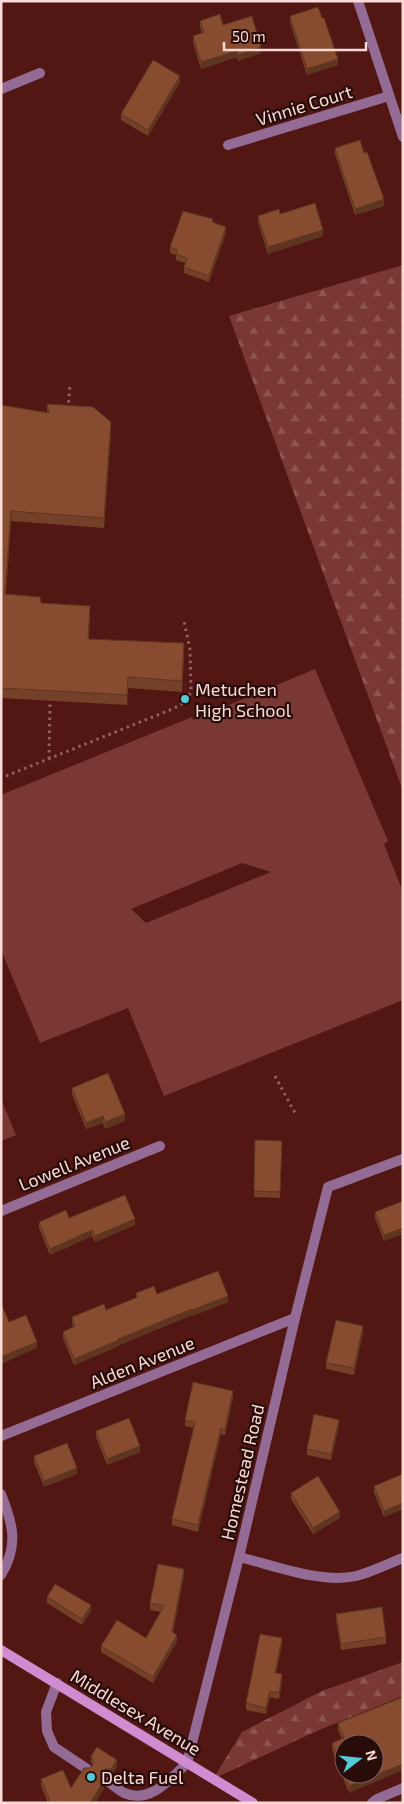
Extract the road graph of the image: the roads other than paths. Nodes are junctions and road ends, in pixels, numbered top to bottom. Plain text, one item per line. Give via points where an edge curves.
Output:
1 (358, 1) edge
2 (40, 73) dead end
3 (1, 89) edge
4 (389, 96) junction
5 (403, 136) edge
6 (228, 145) dead end
7 (160, 1146) dead end
8 (403, 1159) edge
9 (1, 1211) edge
10 (295, 1318) junction
11 (1, 1436) edge
12 (1, 1494) edge
13 (239, 1557) junction
14 (403, 1558) edge
15 (1, 1575) edge
16 (1, 1650) edge
17 (56, 1684) junction
18 (187, 1763) junction
19 (87, 1769) edge
20 (108, 1782) dead end
21 (403, 1788) edge
22 (253, 1803) edge
23 (372, 1803) edge

1 - 4 street
2 - 3 street
4 - 5 street
4 - 6 street, Vinnie Court
7 - 9 street, Lowell Avenue
8 - 10 street, Homestead Road via 328,1188
10 - 11 street, Alden Avenue
10 - 13 street, Homestead Road
12 - 15 street via 13,1534 12,1550
13 - 14 street via 336,1578 354,1576
13 - 18 street, Homestead Road
16 - 17 main road, Middlesex Avenue
17 - 18 main road, Middlesex Avenue
17 - 19 street via 46,1712 47,1731 54,1747
18 - 20 street via 152,1794 137,1796 125,1793
18 - 22 main road, Middlesex Avenue
21 - 23 street

